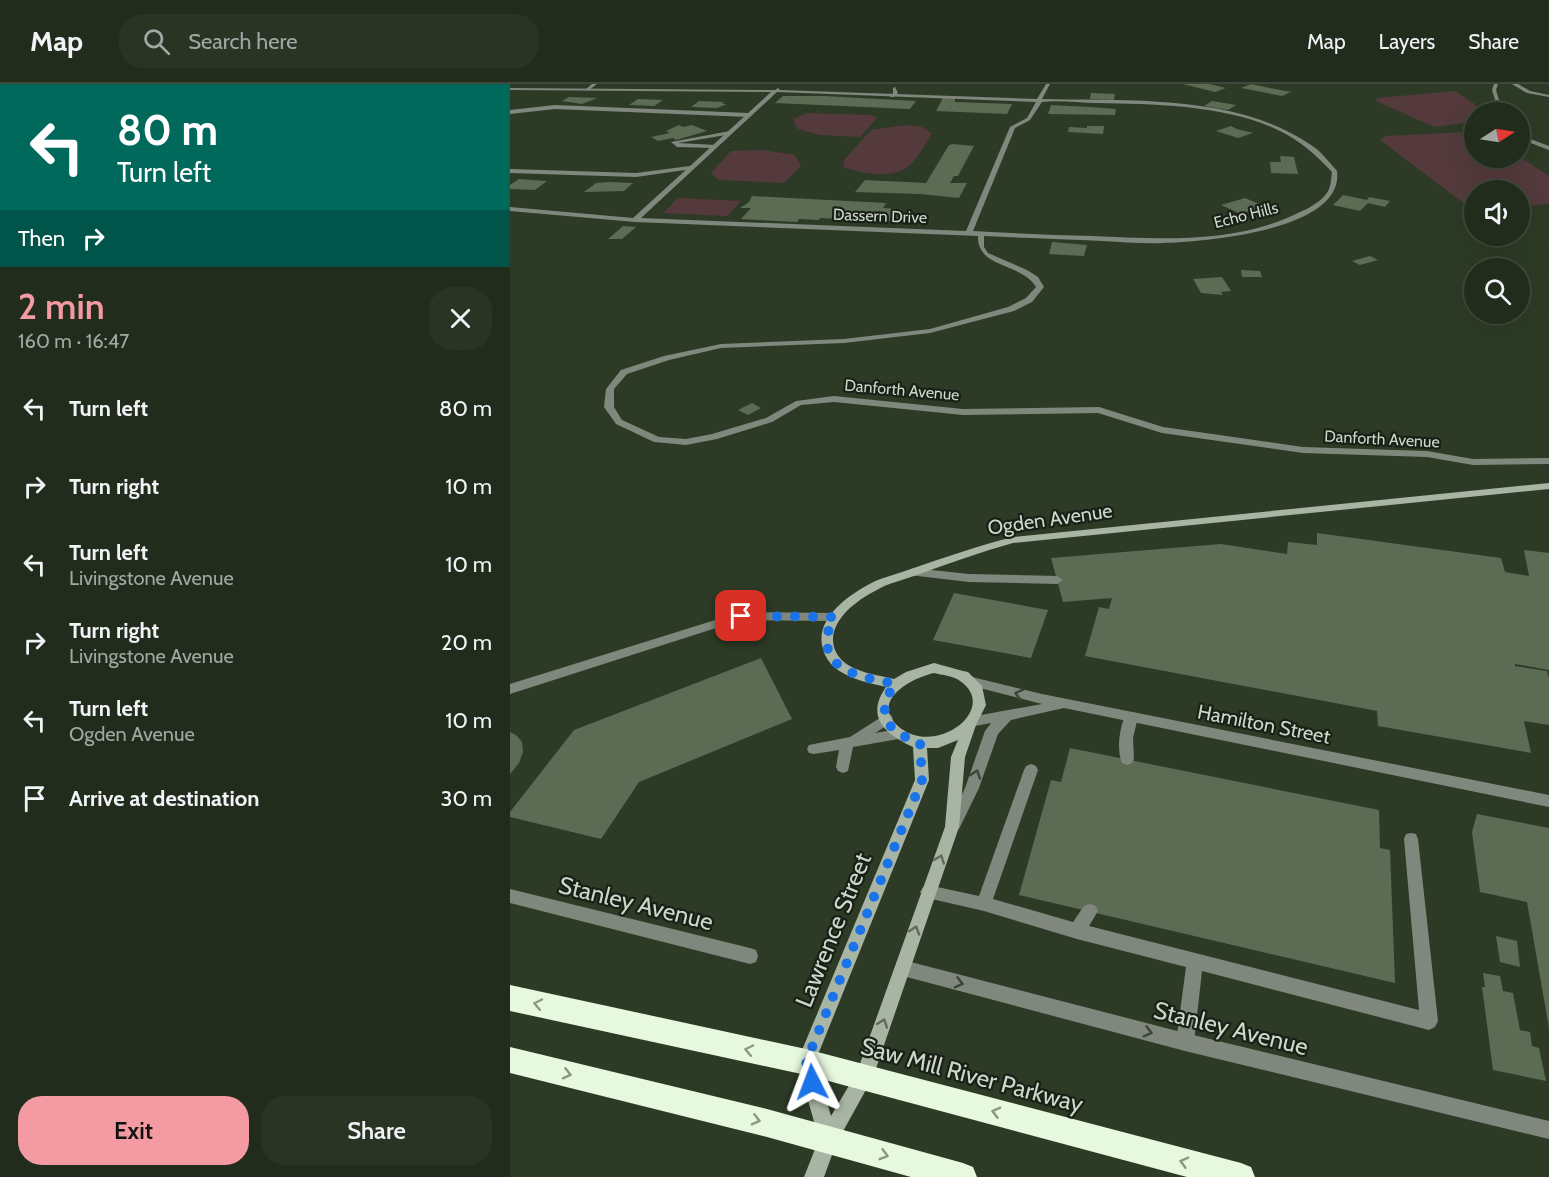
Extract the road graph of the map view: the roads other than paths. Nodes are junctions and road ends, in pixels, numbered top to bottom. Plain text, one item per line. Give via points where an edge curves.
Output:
1 (595, 84) edge
2 (784, 84) edge
3 (1048, 84) edge
4 (1271, 84) edge
5 (1496, 84) edge
6 (1514, 84) edge
7 (1281, 86) dead end
8 (895, 88) dead end
9 (510, 89) edge
10 (587, 89) junction
11 (776, 91) junction
12 (892, 96) junction
13 (1549, 96) edge
14 (1040, 101) junction
15 (1498, 102) edge
16 (510, 112) edge
17 (749, 115) junction
18 (730, 133) junction
19 (1530, 141) edge
20 (714, 146) junction
21 (1549, 148) edge
22 (690, 168) junction
23 (510, 171) edge
24 (510, 209) edge
25 (635, 220) junction
26 (969, 233) junction
27 (981, 233) junction
28 (1549, 461) edge
29 (1549, 486) edge
30 (913, 572) junction
31 (1057, 580) dead end
32 (834, 617) junction
33 (972, 682) junction
34 (895, 684) junction
35 (510, 689) edge
36 (1066, 704) junction
37 (1006, 717) junction
38 (1131, 717) junction
39 (886, 719) junction
40 (973, 723) junction
41 (899, 734) junction
42 (850, 741) junction
43 (920, 742) junction
44 (814, 748) dead end
45 (1127, 759) dead end
46 (843, 766) dead end
47 (1031, 770) dead end
48 (1549, 801) edge
49 (952, 827) junction
50 (1411, 839) dead end
51 (928, 892) junction
52 (510, 896) edge
53 (984, 904) junction
54 (1090, 911) dead end
55 (1077, 931) junction
56 (750, 956) dead end
57 (1195, 961) junction
58 (903, 968) junction
59 (510, 999) edge
60 (1185, 1041) junction
61 (510, 1060) edge
62 (806, 1062) junction
63 (864, 1077) junction
64 (1549, 1130) edge
65 (828, 1139) junction
66 (814, 1177) edge
67 (963, 1177) edge
68 (1241, 1177) edge

1 - 10 street
2 - 11 street
3 - 14 street
4 - 7 street
5 - 15 street
6 - 13 street
8 - 12 street
9 - 10 street
10 - 11 street
11 - 12 street
11 - 17 street
12 - 14 street
14 - 26 street via 1027,123 1013,127
14 - 27 street, Echo Hills via 1184,107 1254,119 1298,138 1324,156 1335,172 1334,188 1307,211 1273,225 1209,238 1111,241
16 - 17 street via 555,107
17 - 18 street
18 - 20 street
18 - 20 street via 674,142
19 - 21 street
20 - 22 street
22 - 23 street via 636,176
22 - 25 street
24 - 25 street, Dassern Drive
25 - 26 street, Dassern Drive
26 - 27 street, Echo Hills
27 - 28 street, Danforth Avenue via 981,247 986,254 1035,279 1040,287 1029,300 985,317 930,331 844,341 721,346 667,358 624,372 610,389 609,407 619,422 657,440 714,437 769,420 800,404 834,399 963,412 1099,410 1162,430 1303,450 1427,454 1473,462
29 - 30 street, Ogden Avenue via 1012,540
30 - 31 street
30 - 32 street, Ogden Avenue via 872,587
32 - 34 street via 826,639 829,655 839,667
32 - 35 street via 741,616
33 - 34 street via 962,674 934,668 913,673
36 -> 33 street, Hamilton Street
33 - 40 street via 980,700 980,711
34 - 39 street via 887,694
36 - 37 street
36 - 38 street, Hamilton Street
37 - 40 street
49 -> 37 street via 972,788 992,731
38 - 45 street
38 - 48 street, Hamilton Street
39 - 41 street
39 - 42 street
40 - 43 street via 943,741
40 - 49 street via 958,757
41 - 42 street
41 - 43 street
42 - 44 street
42 - 46 street
43 - 62 street, Lawrence Street via 922,780
47 - 53 street
51 -> 49 street
50 - 57 street via 1429,1021
51 - 53 street
58 -> 51 street
52 - 56 street, Stanley Avenue
53 - 55 street
54 - 55 street
55 - 57 street
57 - 60 street
58 -> 60 street, Stanley Avenue
63 -> 58 street
62 -> 59 highway, Saw Mill River Parkway
60 - 64 street, Stanley Avenue
61 -> 65 highway
62 - 63 highway, Saw Mill River Parkway
62 - 65 street
63 - 65 street
68 -> 63 highway, Saw Mill River Parkway
65 - 66 street
65 -> 67 highway

